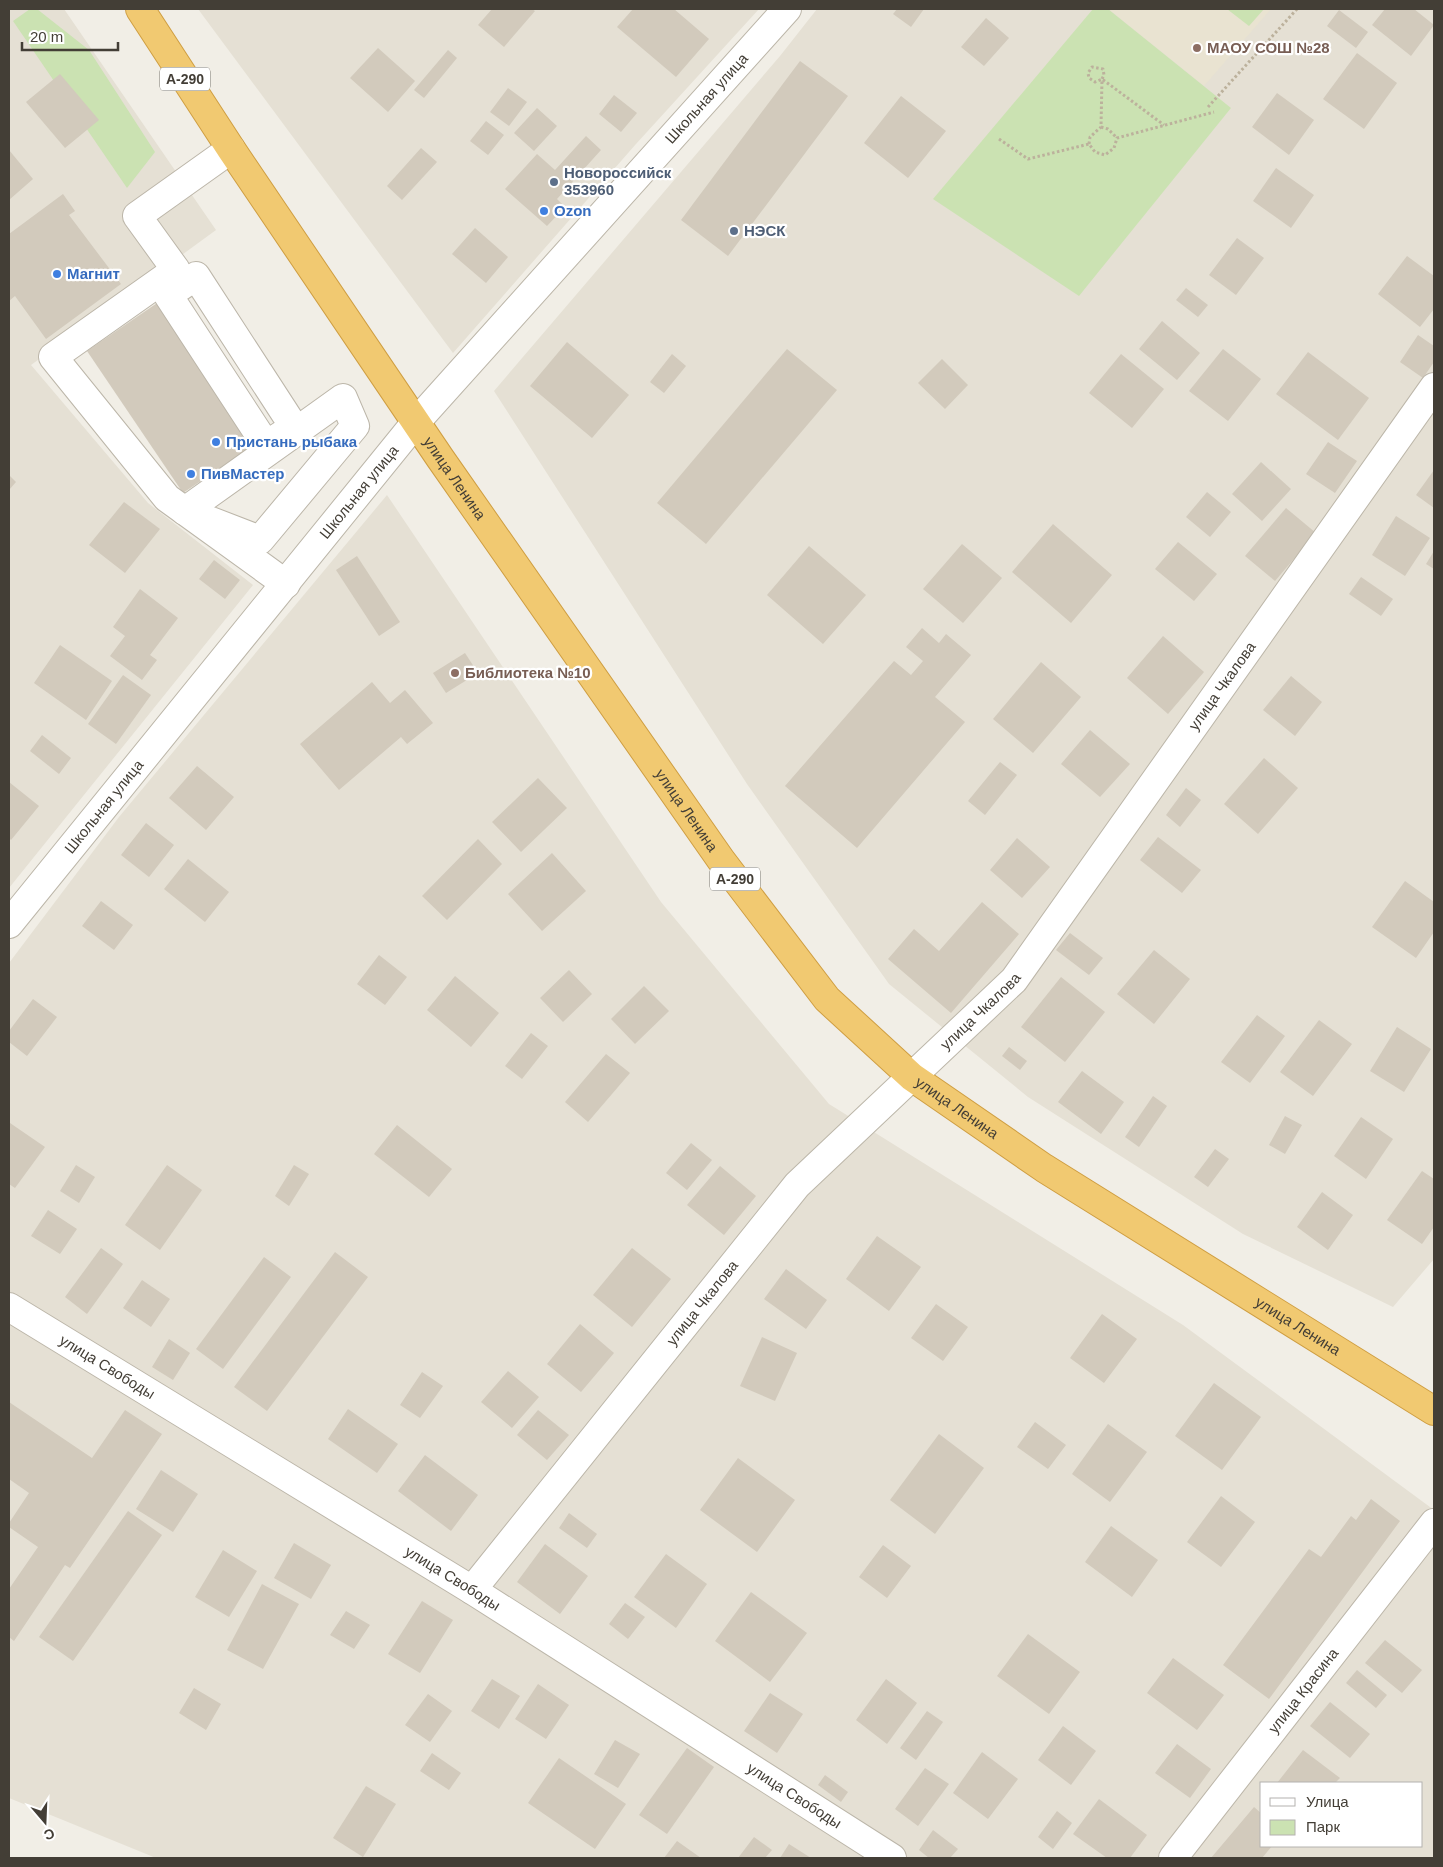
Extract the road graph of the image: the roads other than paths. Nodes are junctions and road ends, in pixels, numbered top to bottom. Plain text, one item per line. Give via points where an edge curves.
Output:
1 (140, 9) edge
2 (788, 9) edge
3 (231, 149) junction
4 (1434, 387) edge
5 (416, 422) junction
6 (294, 426) joint
7 (185, 511) junction
8 (286, 584) junction
9 (9, 924) edge
10 (912, 1077) junction
11 (9, 1307) edge
12 (1434, 1411) edge
13 (1434, 1522) edge
14 (472, 1590) junction
15 (892, 1858) edge
16 (1173, 1858) edge

1 - 3 highway, улица Ленина / А-290
2 - 5 street, Школьная улица
3 - 5 highway, улица Ленина / А-290
3 - 7 street via 137,216 176,270 53,358 167,498
4 - 10 street, улица Чкалова via 1014,980
5 - 8 street, Школьная улица
5 - 10 highway, улица Ленина / А-290 via 721,860 827,999
6 - 6 street via 196,276 168,295 266,445
7 - 7 street via 311,420 343,398 355,426 260,540
7 - 8 street
8 - 9 street, Школьная улица
10 - 12 highway, улица Ленина / А-290 via 1053,1174
10 - 14 street, улица Чкалова via 797,1185
11 - 14 street, улица Свободы
13 - 16 street, улица Красина
14 - 15 street, улица Свободы

